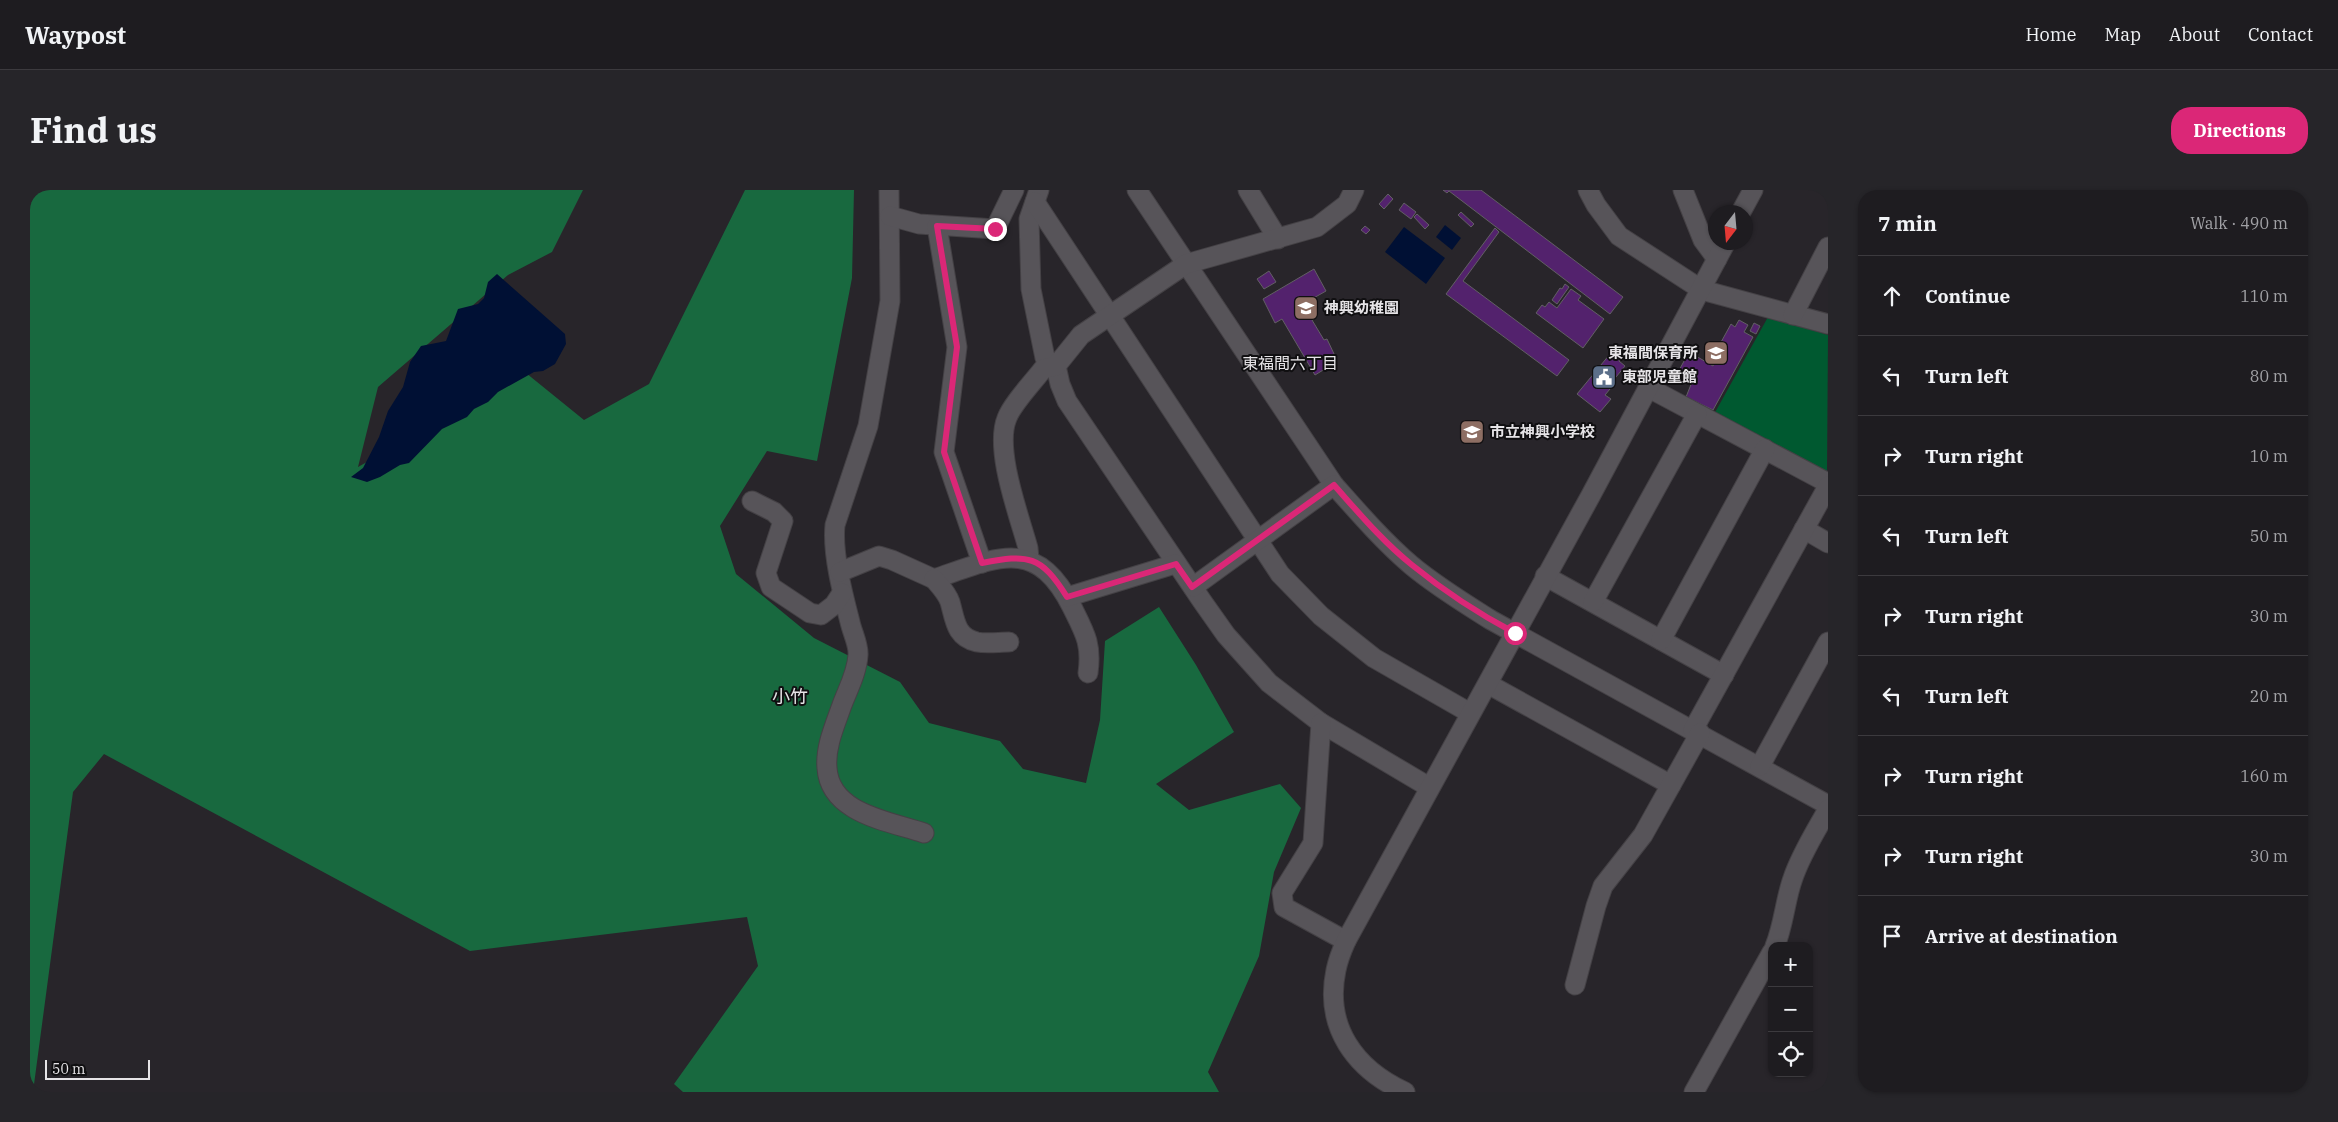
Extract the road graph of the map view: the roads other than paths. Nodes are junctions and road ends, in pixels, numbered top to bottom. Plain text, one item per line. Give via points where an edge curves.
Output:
1 (889, 190) edge
2 (1014, 190) edge
3 (1137, 190) edge
4 (1248, 190) edge
5 (1354, 190) edge
6 (1588, 190) edge
7 (1683, 190) edge
8 (1753, 190) edge
9 (1037, 196) edge
10 (1745, 205) edge
11 (890, 216) junction
12 (937, 226) junction
13 (1278, 239) junction
14 (1828, 247) edge
15 (1722, 250) edge
16 (1717, 259) junction
17 (1186, 264) junction
18 (1702, 290) junction
19 (1792, 315) junction
20 (1109, 316) junction
21 (1828, 324) edge
22 (1056, 366) junction
23 (1649, 388) junction
24 (1697, 414) junction
25 (1765, 450) junction
26 (1334, 485) junction
27 (1828, 485) edge
28 (752, 501) dead end
29 (1804, 529) junction
30 (1257, 539) junction
31 (1828, 543) edge
32 (1029, 559) junction
33 (982, 563) junction
34 (1176, 564) junction
35 (840, 572) junction
36 (1545, 576) junction
37 (934, 579) junction
38 (1192, 587) junction
39 (842, 593) junction
40 (1067, 597) junction
41 (1593, 602) junction
42 (1515, 633) junction
43 (1661, 640) junction
44 (1009, 642) dead end
45 (1828, 642) edge
46 (1088, 673) dead end
47 (1724, 675) junction
48 (1488, 684) junction
49 (1470, 713) junction
50 (1321, 723) junction
51 (1696, 732) junction
52 (1760, 766) junction
53 (1670, 785) junction
54 (1429, 787) junction
55 (1828, 805) edge
56 (1828, 809) edge
57 (924, 833) dead end
58 (1346, 941) junction
59 (1777, 942) edge
60 (1768, 959) edge
61 (1575, 985) dead end
62 (1405, 1092) edge
63 (1694, 1092) edge

1 - 11 street
2 - 12 street via 995,229
3 - 17 street
4 - 13 street
5 - 13 street via 1347,204 1317,227
6 - 18 street via 1619,236
7 - 16 street via 1703,240
8 - 10 street
9 - 20 street
9 - 22 street via 1029,219 1031,289 1045,358
11 - 12 street
11 - 35 street via 890,301 868,426 835,525 834,540
12 - 33 street via 957,347 944,452
13 - 17 street
14 - 19 street
15 - 16 street
16 - 18 street
17 - 20 street
17 - 26 street
18 - 19 street
18 - 23 street
19 - 21 street
20 - 22 street via 1081,335
20 - 30 street
22 - 32 street via 1043,369 1007,417 1003,435 1004,456
22 - 34 street via 1067,401
23 - 24 street
23 - 36 street
24 - 25 street
24 - 41 street
25 - 27 street
25 - 43 street
26 - 30 street
26 - 42 street via 1411,564 1449,593
27 - 29 street
28 - 39 street via 783,520 766,573 771,587 810,613 821,614 834,605
29 - 31 street
29 - 47 street
30 - 38 street
30 - 49 street via 1280,574 1321,616 1374,658
32 - 33 street via 1012,557
32 - 40 street via 1056,580
33 - 37 street
34 - 38 street
34 - 40 street
35 - 37 street via 879,556
35 - 39 street
36 - 41 street
36 - 42 street
37 - 44 street via 950,601 954,623 960,632 976,642
38 - 50 street via 1226,635 1269,683
39 - 57 street via 859,654 830,741 826,767 829,778 838,794 854,810
40 - 46 street via 1090,646
41 - 43 street
42 - 48 street
42 - 51 street
43 - 47 street
45 - 52 street
47 - 51 street
48 - 49 street
48 - 53 street
49 - 54 street
50 - 54 street
50 - 58 street via 1313,843 1282,893 1284,907
51 - 52 street
51 - 53 street
52 - 55 street
53 - 61 street via 1643,835 1603,886
54 - 58 street
56 - 59 street via 1798,862
58 - 62 street via 1336,970 1334,997 1338,1024 1345,1042 1365,1066 1387,1084
60 - 63 street

